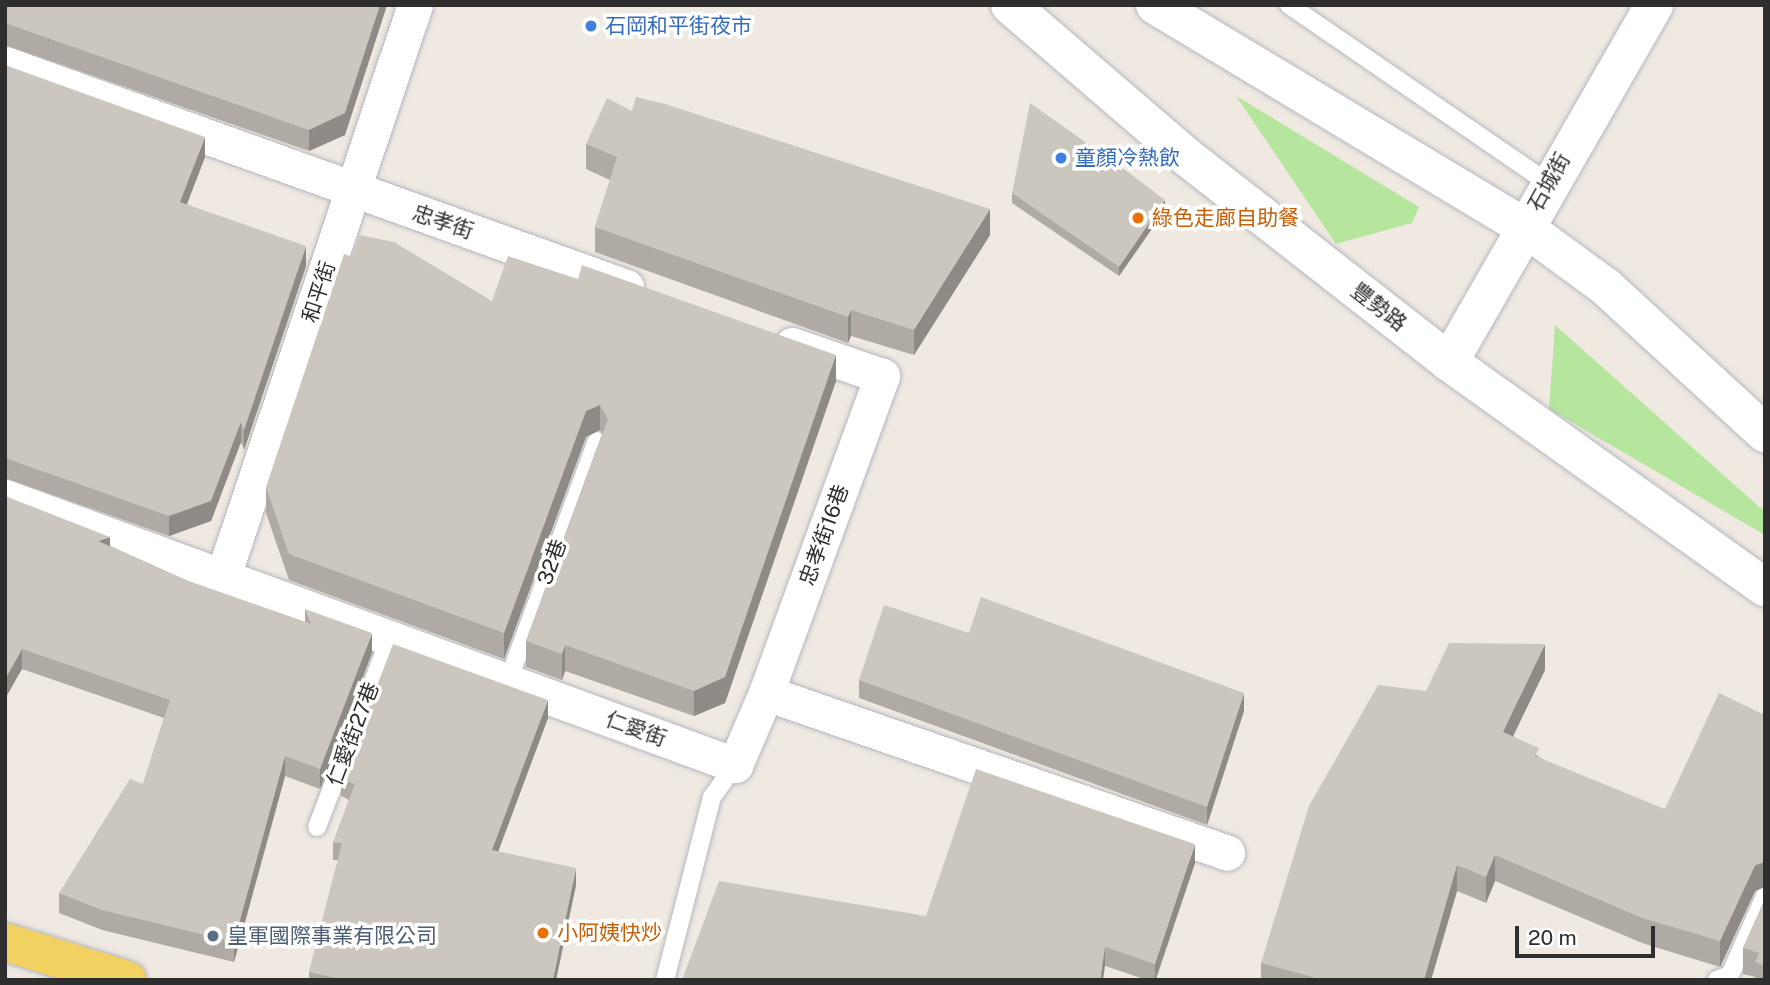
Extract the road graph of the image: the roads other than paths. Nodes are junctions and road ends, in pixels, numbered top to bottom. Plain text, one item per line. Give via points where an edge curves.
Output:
1 (415, 5) edge
2 (1010, 5) edge
3 (1155, 5) edge
4 (1289, 5) edge
5 (1654, 5) edge
6 (5, 64) edge
7 (1547, 182) junction
8 (352, 190) junction
9 (1524, 227) junction
10 (663, 299) edge
11 (753, 331) edge
12 (1449, 362) junction
13 (1765, 433) edge
14 (597, 441) edge
15 (5, 497) edge
16 (222, 579) junction
17 (1765, 587) edge
18 (389, 640) junction
19 (507, 684) junction
20 (766, 693) junction
21 (735, 765) junction
22 (317, 827) dead end
23 (1227, 853) dead end
24 (1765, 895) edge
25 (5, 942) edge
26 (127, 980) edge
27 (665, 980) edge
28 (1717, 980) edge

1 - 8 street, 和平街
2 - 12 street, 豐勢路 via 1188,158
3 - 9 street
4 - 7 lane
5 - 7 street, 石城街
6 - 8 street, 忠孝街
7 - 9 street, 石城街
8 - 10 street, 忠孝街
8 - 16 street, 和平街
9 - 12 street, 石城街
9 - 13 street via 1606,287
11 - 20 street, 忠孝街16巷 via 882,376
12 - 17 street, 豐勢路
14 - 19 lane, 32巷
15 - 16 street, 仁愛街
16 - 18 street, 仁愛街
18 - 19 street, 仁愛街
18 - 22 lane, 仁愛街27巷
19 - 21 street, 仁愛街
20 - 21 street
20 - 23 street
21 - 27 lane via 712,797
24 - 28 lane via 1730,975
25 - 26 main road

